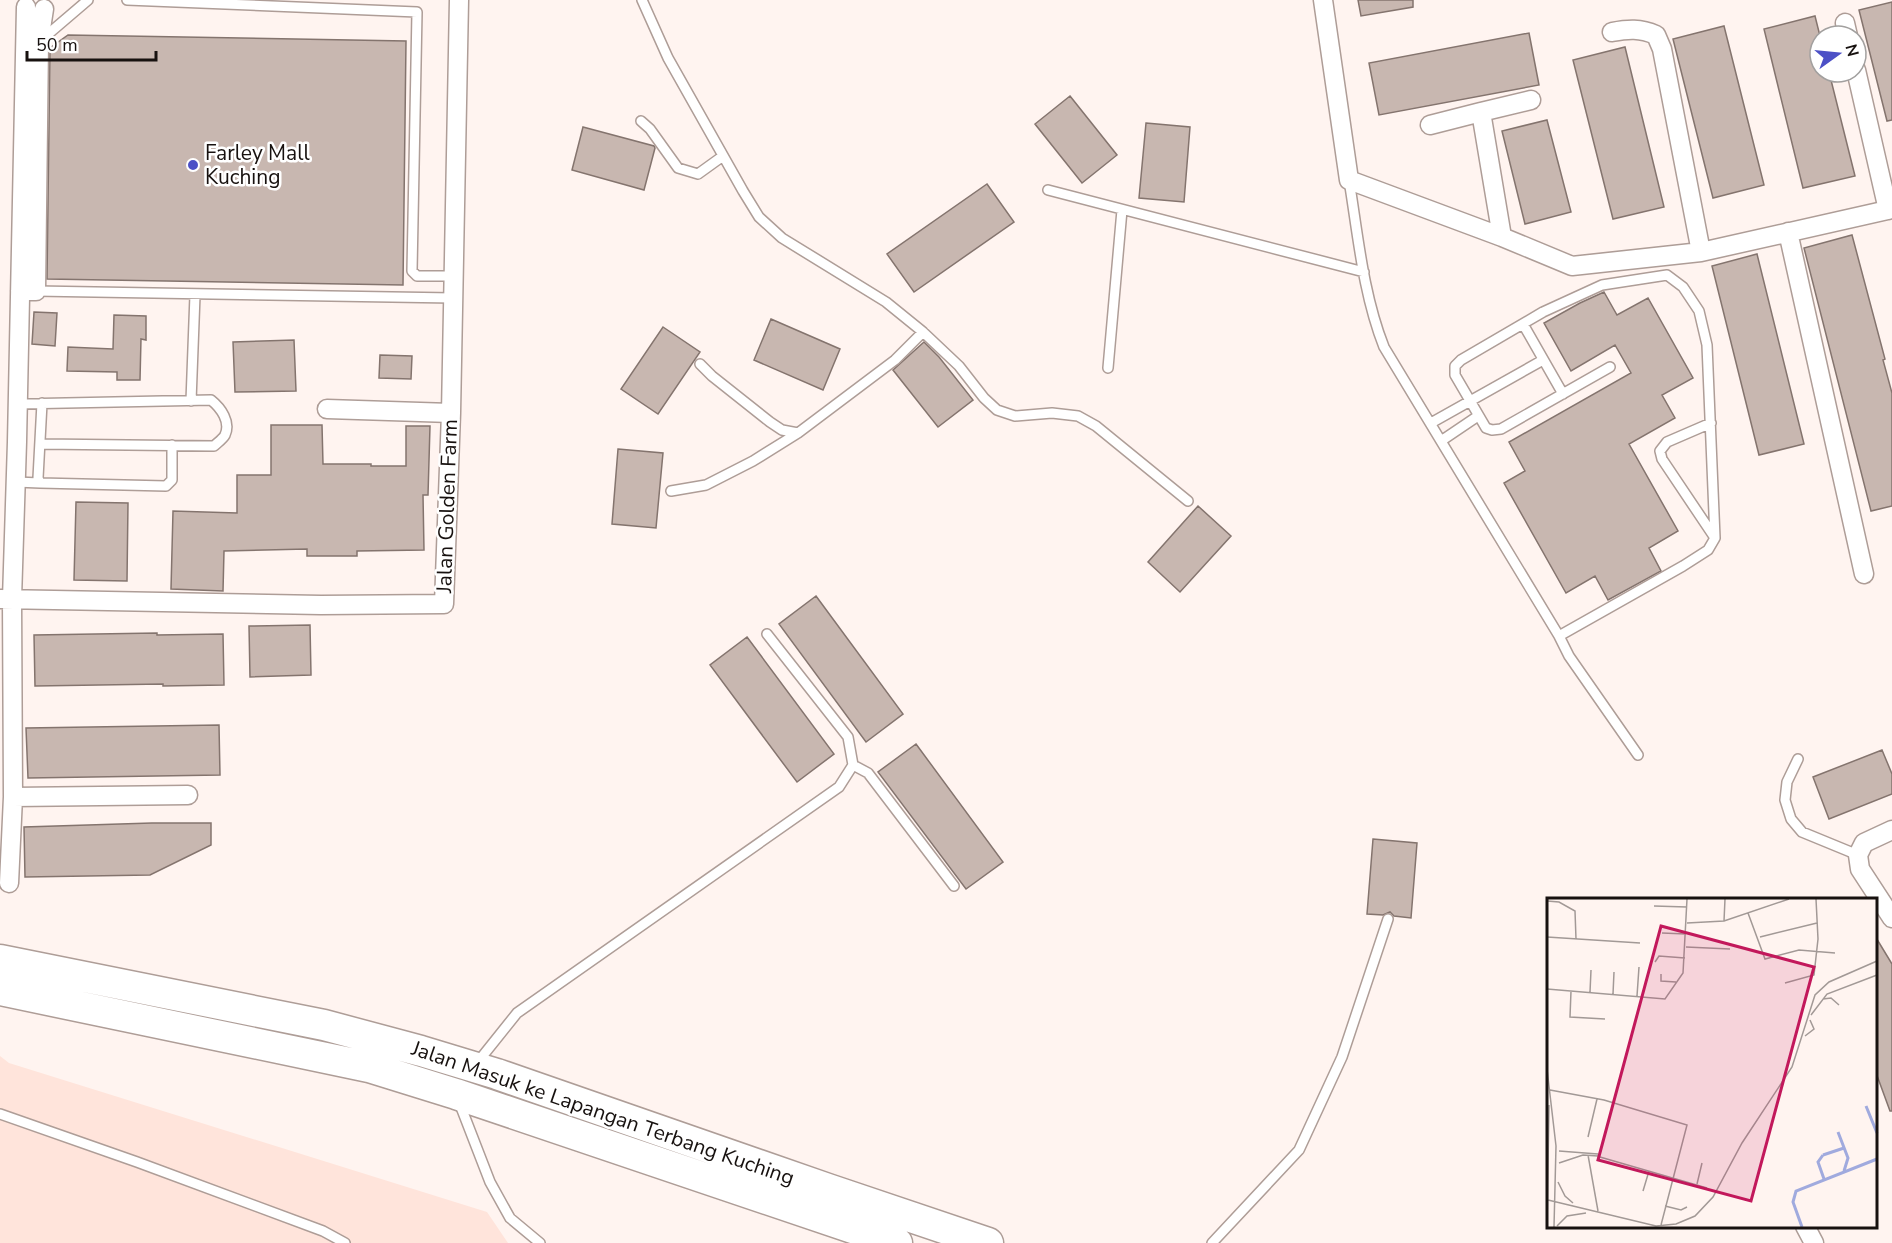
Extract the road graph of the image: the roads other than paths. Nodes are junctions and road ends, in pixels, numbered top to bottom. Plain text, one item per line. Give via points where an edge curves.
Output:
1 (88, 0) edge
2 (127, 0) edge
3 (459, 0) edge
4 (642, 0) edge
5 (1323, 0) edge
6 (172, 1) edge
7 (36, 4) edge
8 (1612, 32) dead end
9 (39, 42) junction
10 (1859, 84) edge
11 (1531, 100) dead end
12 (1481, 112) junction
13 (640, 121) dead end
14 (1430, 125) dead end
15 (723, 156) junction
16 (1349, 180) junction
17 (1048, 190) dead end
18 (1122, 210) junction
19 (1890, 210) edge
20 (1788, 232) junction
21 (1502, 237) junction
22 (1701, 252) junction
23 (1364, 272) junction
24 (453, 276) junction
25 (28, 291) junction
26 (195, 295) junction
27 (453, 298) junction
28 (1523, 324) junction
29 (923, 333) junction
30 (1543, 360) junction
31 (700, 364) dead end
32 (1610, 367) dead end
33 (1108, 368) dead end
34 (1563, 394) junction
35 (1469, 400) junction
36 (191, 401) junction
37 (42, 403) junction
38 (9, 404) edge
39 (327, 409) dead end
40 (451, 413) junction
41 (1478, 416) junction
42 (1431, 423) junction
43 (1711, 423) junction
44 (798, 433) junction
45 (1441, 441) junction
46 (40, 444) junction
47 (172, 445) junction
48 (16, 482) junction
49 (40, 483) junction
50 (671, 491) dead end
51 (1188, 501) dead end
52 (1715, 538) junction
53 (1864, 574) dead end
54 (6, 599) edge
55 (767, 634) dead end
56 (1559, 636) junction
57 (1638, 755) dead end
58 (1798, 759) dead end
59 (852, 765) junction
60 (188, 795) dead end
61 (13, 797) junction
62 (1892, 830) edge
63 (1861, 849) junction
64 (9, 883) dead end
65 (954, 886) dead end
66 (1892, 918) edge
67 (1388, 919) dead end
68 (0, 960) edge
69 (0, 990) edge
70 (474, 1067) junction
71 (456, 1094) junction
72 (0, 1114) edge
73 (1806, 1228) edge
74 (345, 1243) edge
75 (540, 1243) edge
76 (897, 1243) edge
77 (988, 1243) edge
78 (1212, 1243) edge
79 (1814, 1243) edge

1 - 9 lane
2 - 6 lane
3 - 24 street, Jalan Golden Farm
4 - 15 lane via 668,58
5 - 16 street
6 - 24 lane via 417,12 412,271 417,276
7 - 9 street
7 - 25 street
8 - 22 street via 1645,30 1656,35 1662,49
9 - 25 street
10 - 19 street
11 - 12 street
12 - 14 street
12 - 21 street
13 - 15 lane via 678,168 698,174
15 - 29 lane via 759,217 782,238 886,302
16 - 21 street
16 - 23 lane
17 - 18 lane
18 - 23 lane
18 - 33 lane
19 - 20 street
20 - 22 street
20 - 53 street
21 - 22 street via 1572,266
23 - 42 lane via 1384,347
24 - 27 street, Jalan Golden Farm
25 - 26 lane
25 - 38 street
26 - 27 lane
26 - 36 lane
27 - 40 street, Jalan Golden Farm
28 - 30 lane
28 - 35 lane via 1455,366 1455,375
28 - 43 lane via 1602,285 1667,274 1683,287 1699,311 1707,345
29 - 44 lane via 895,360
29 - 51 lane via 959,366 997,410 1015,416 1078,416 1096,426
30 - 34 lane
30 - 35 lane
31 - 44 lane via 770,422 782,430
32 - 34 lane
34 - 41 lane via 1501,429 1486,428
35 - 41 lane
35 - 42 lane
36 - 37 lane
36 - 47 lane via 211,400 222,409 224,437 214,446
37 - 38 lane
37 - 46 lane
38 - 48 street
39 - 40 street
40 - 54 street, Jalan Golden Farm via 444,604
41 - 45 lane
42 - 45 lane
43 - 52 lane
43 - 52 lane via 1667,442 1660,451
44 - 50 lane via 706,485
45 - 56 lane
46 - 47 lane
46 - 49 lane
47 - 49 lane via 172,480 166,486
48 - 49 lane
48 - 54 street
52 - 56 lane via 1708,550 1683,566
54 - 61 street
55 - 59 lane via 848,737
56 - 57 lane
58 - 63 lane via 1787,782 1785,800 1791,819 1802,832
59 - 65 lane via 868,773
59 - 70 lane via 839,787 517,1013
60 - 61 street
61 - 64 street
62 - 63 street
63 - 66 street via 1860,869
67 - 78 lane via 1342,1058 1299,1150
68 - 70 highway, Jalan Masuk ke Lapangan Terbang Kuching via 324,1025
69 - 71 highway, Jalan Masuk ke Lapangan Terbang Kuching via 369,1067
70 - 77 highway, Jalan Masuk ke Lapangan Terbang Kuching
71 - 75 lane via 490,1182 510,1218
71 - 76 highway, Jalan Masuk ke Lapangan Terbang Kuching
72 - 74 lane via 323,1231
73 - 79 street

